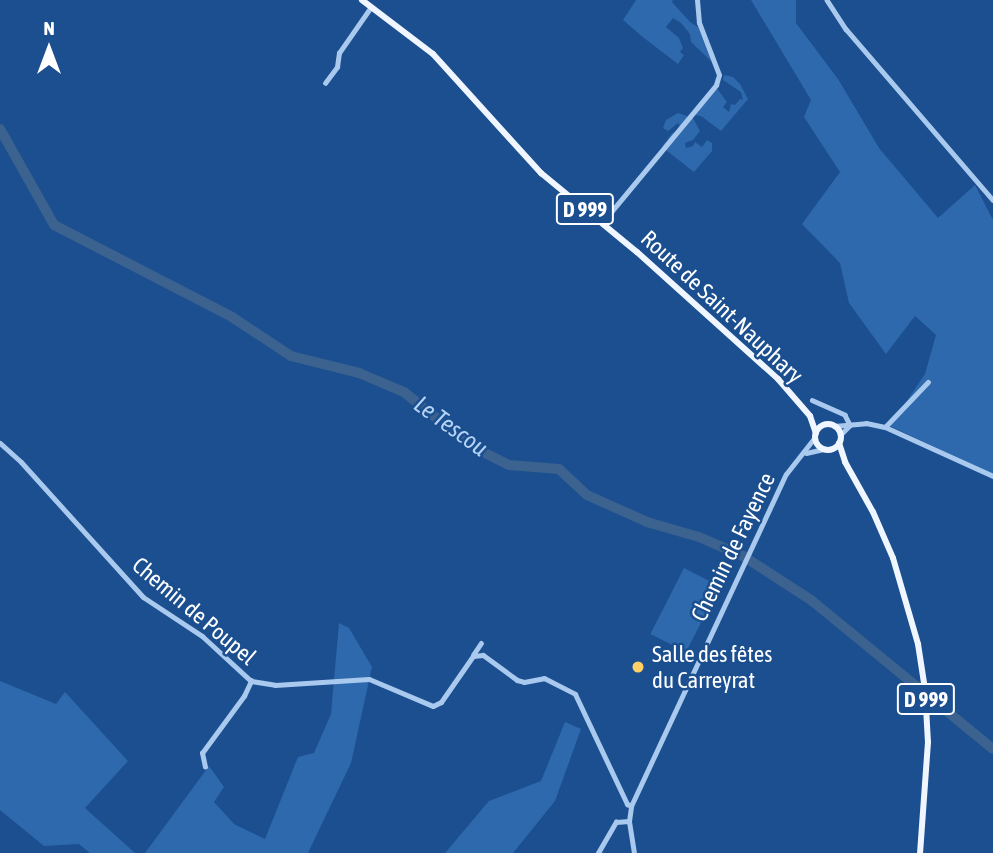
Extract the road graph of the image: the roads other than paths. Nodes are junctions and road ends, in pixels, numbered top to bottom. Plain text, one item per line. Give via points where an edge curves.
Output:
1 (362, 0) edge
2 (697, 0) edge
3 (827, 0) edge
4 (371, 6) junction
5 (325, 83) dead end
6 (993, 200) edge
7 (602, 223) junction
8 (928, 382) dead end
9 (812, 400) dead end
10 (810, 416) junction
11 (826, 424) junction
12 (850, 425) junction
13 (834, 426) junction
14 (885, 427) junction
15 (816, 435) junction
16 (841, 435) junction
17 (0, 443) edge
18 (839, 443) junction
19 (825, 449) junction
20 (803, 454) junction
21 (845, 462) junction
22 (993, 477) edge
23 (481, 643) dead end
24 (473, 656) junction
25 (251, 681) junction
26 (205, 767) dead end
27 (631, 806) junction
28 (629, 821) junction
29 (598, 853) edge
30 (634, 853) edge
31 (920, 853) edge

1 - 4 main road, Route de Saint-Nauphary / D 999
2 - 7 street via 699,23 719,75 716,85
3 - 6 street via 846,29
4 - 5 street
4 - 7 main road, Route de Saint-Nauphary / D 999 via 437,58 541,173
7 - 10 main road, Route de Saint-Nauphary / D 999 via 778,379
8 - 14 street
9 - 12 street via 845,415
10 - 11 main road, Route de Saint-Nauphary / D 999
10 - 15 main road, Route de Saint-Nauphary / D 999
11 - 13 main road
11 - 15 main road
12 - 13 street
12 - 14 street
12 - 16 street
13 - 16 main road
14 - 22 street
15 - 19 main road
15 - 20 street, Chemin de Fayence
16 - 18 main road
17 - 25 street, Chemin de Poupel via 143,597 202,636
18 - 19 main road
18 - 21 main road, D 999
19 - 20 street
19 - 21 main road, D 999
20 - 27 street, Chemin de Fayence via 786,474
21 - 31 main road, D 999 via 891,551 918,645 928,755
23 - 24 street, Chemin de Poupel
24 - 25 street, Chemin de Poupel via 433,706 369,679 275,685
24 - 27 street via 483,655 524,682 544,678 573,692
25 - 26 street via 202,753
27 - 28 street, Chemin de Fayence
28 - 29 street via 616,822
28 - 30 street, Chemin de Fayence

